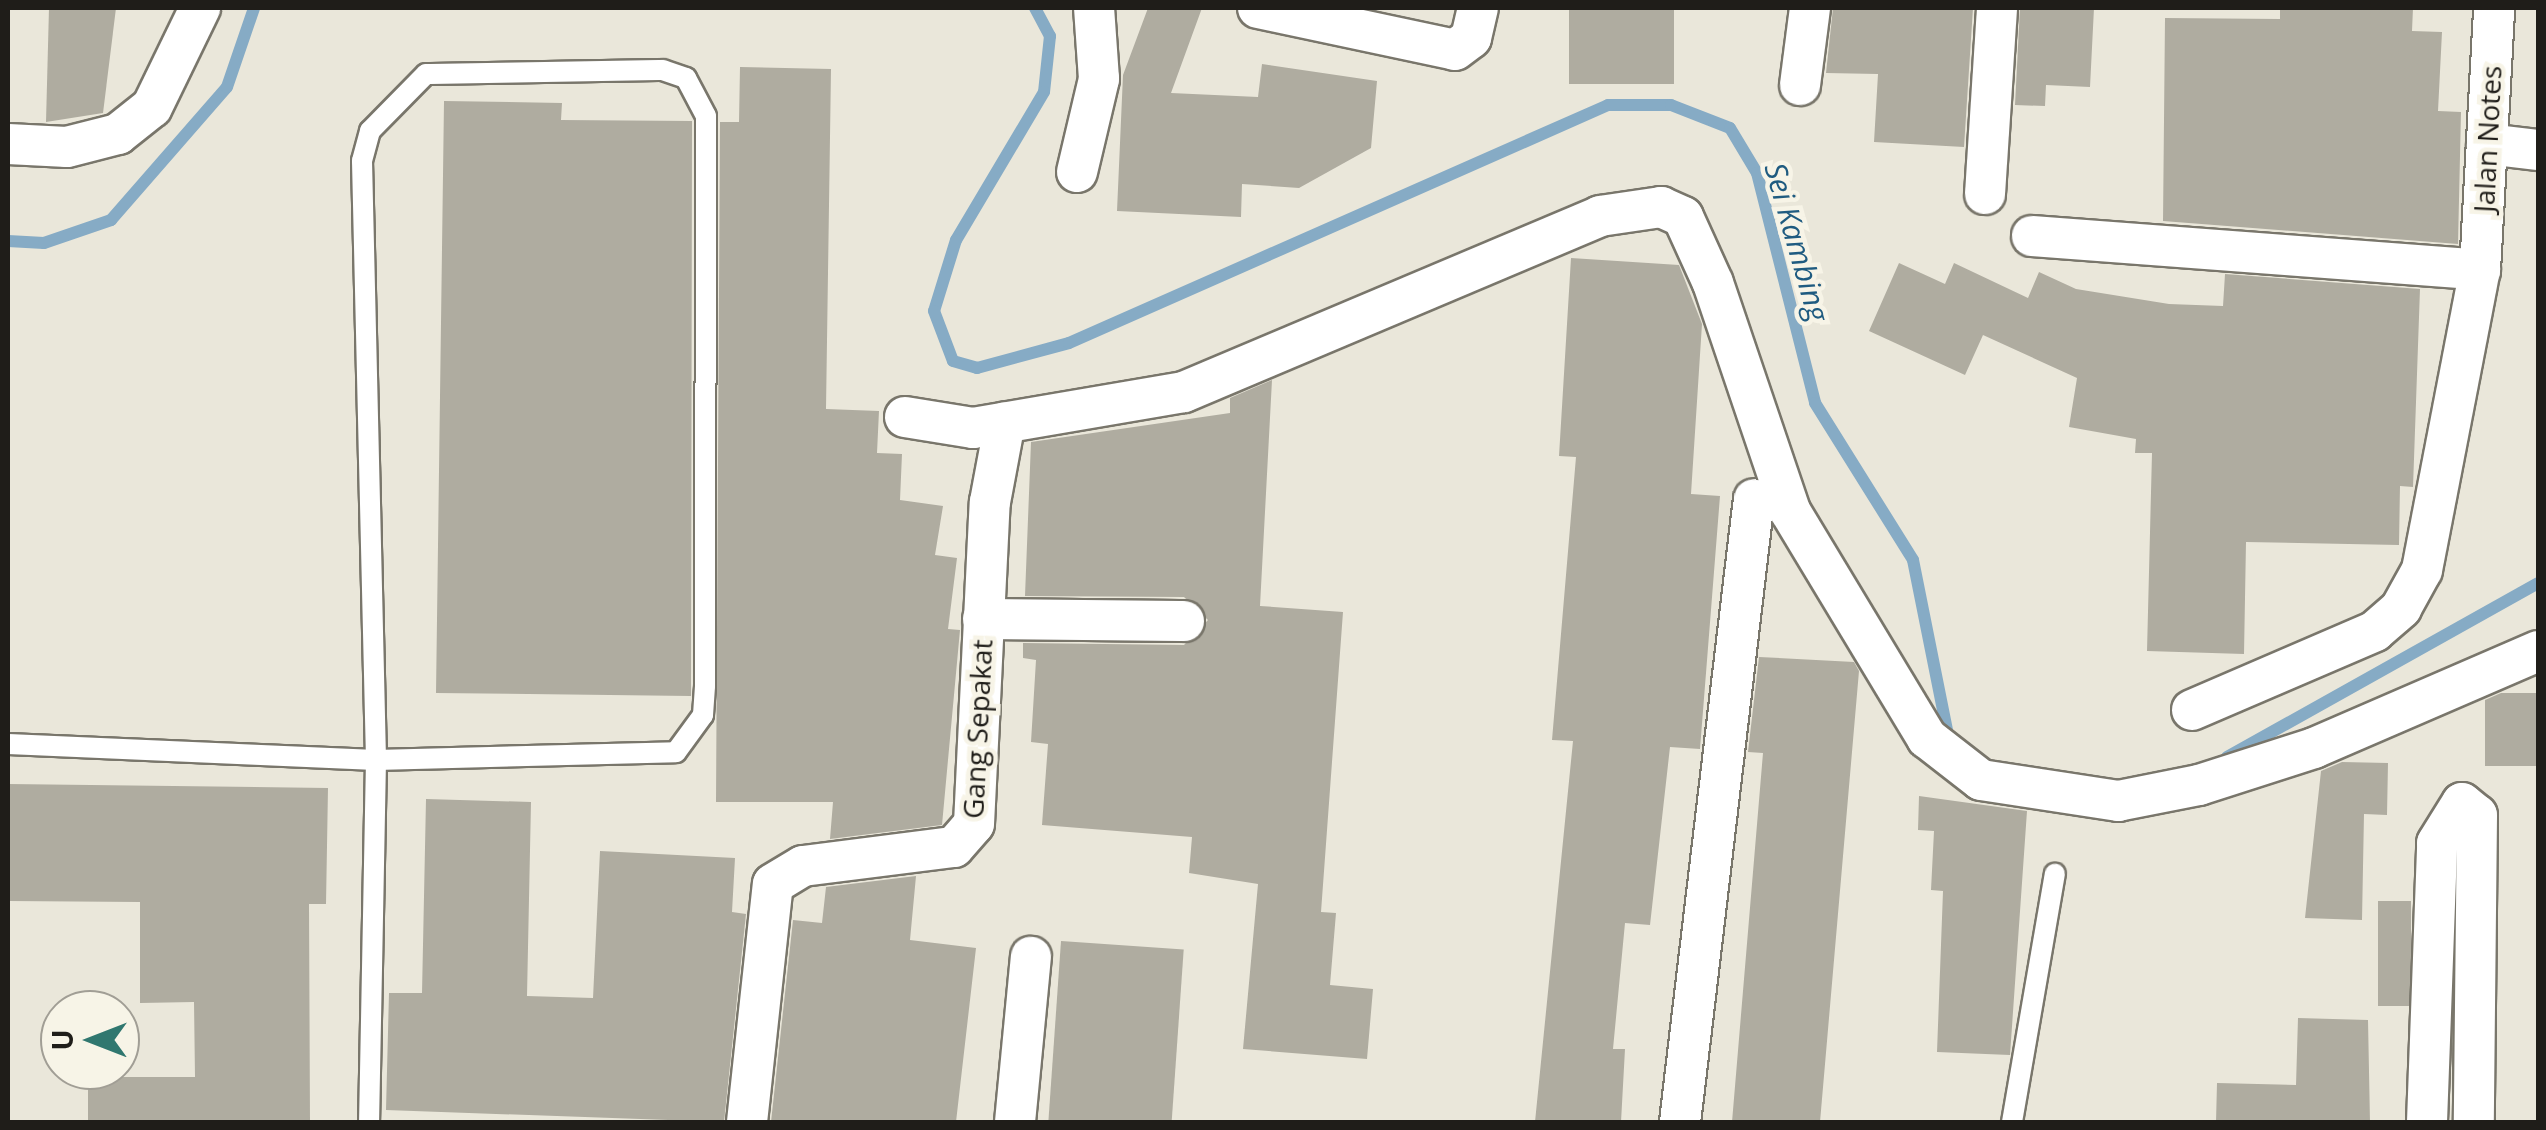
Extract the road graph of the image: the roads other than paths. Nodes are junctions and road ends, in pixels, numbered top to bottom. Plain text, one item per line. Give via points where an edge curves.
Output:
1 (200, 8) edge
2 (1094, 8) edge
3 (1258, 8) edge
4 (1478, 8) edge
5 (1810, 8) edge
6 (1998, 8) edge
7 (2494, 8) edge
8 (1800, 84) dead end
9 (8, 144) edge
10 (2487, 144) junction
11 (2538, 150) edge
12 (1077, 172) dead end
13 (1986, 194) dead end
14 (2032, 236) dead end
15 (2480, 270) junction
16 (905, 417) dead end
17 (1005, 422) junction
18 (1754, 499) dead end
19 (984, 618) junction
20 (1184, 621) dead end
21 (2538, 650) edge
22 (2192, 710) dead end
23 (8, 744) edge
24 (376, 760) junction
25 (2055, 874) dead end
26 (1032, 957) dead end
27 (369, 1122) edge
28 (747, 1122) edge
29 (1015, 1122) edge
30 (1680, 1122) edge
31 (2012, 1122) edge
32 (2427, 1122) edge
33 (2474, 1122) edge

1 - 9 street via 152,107 118,134 67,147
2 - 12 street via 1099,80
3 - 4 street via 1456,50 1471,38
5 - 8 street
6 - 13 street
7 - 10 street, Jalan Notes
10 - 11 street
10 - 15 street, Jalan Notes
14 - 15 street
15 - 22 street, Jalan Notes via 2422,570 2402,608 2314,665
16 - 17 street via 930,426
17 - 19 street, Gang Sepakat
17 - 21 street via 1130,406 1600,216 1660,207 1684,217 1713,283 1790,511 1927,738 1981,780 2118,801 2199,785 2314,748
18 - 30 street
19 - 20 street
19 - 28 street, Gang Sepakat via 969,836 915,856 804,866 772,884
23 - 24 lane
24 - 24 lane via 658,758 676,752 703,715 706,116 686,78 663,70 426,74 370,131 362,161
24 - 27 lane
25 - 31 lane
26 - 29 street
32 - 33 street via 2437,843 2462,803 2477,815

